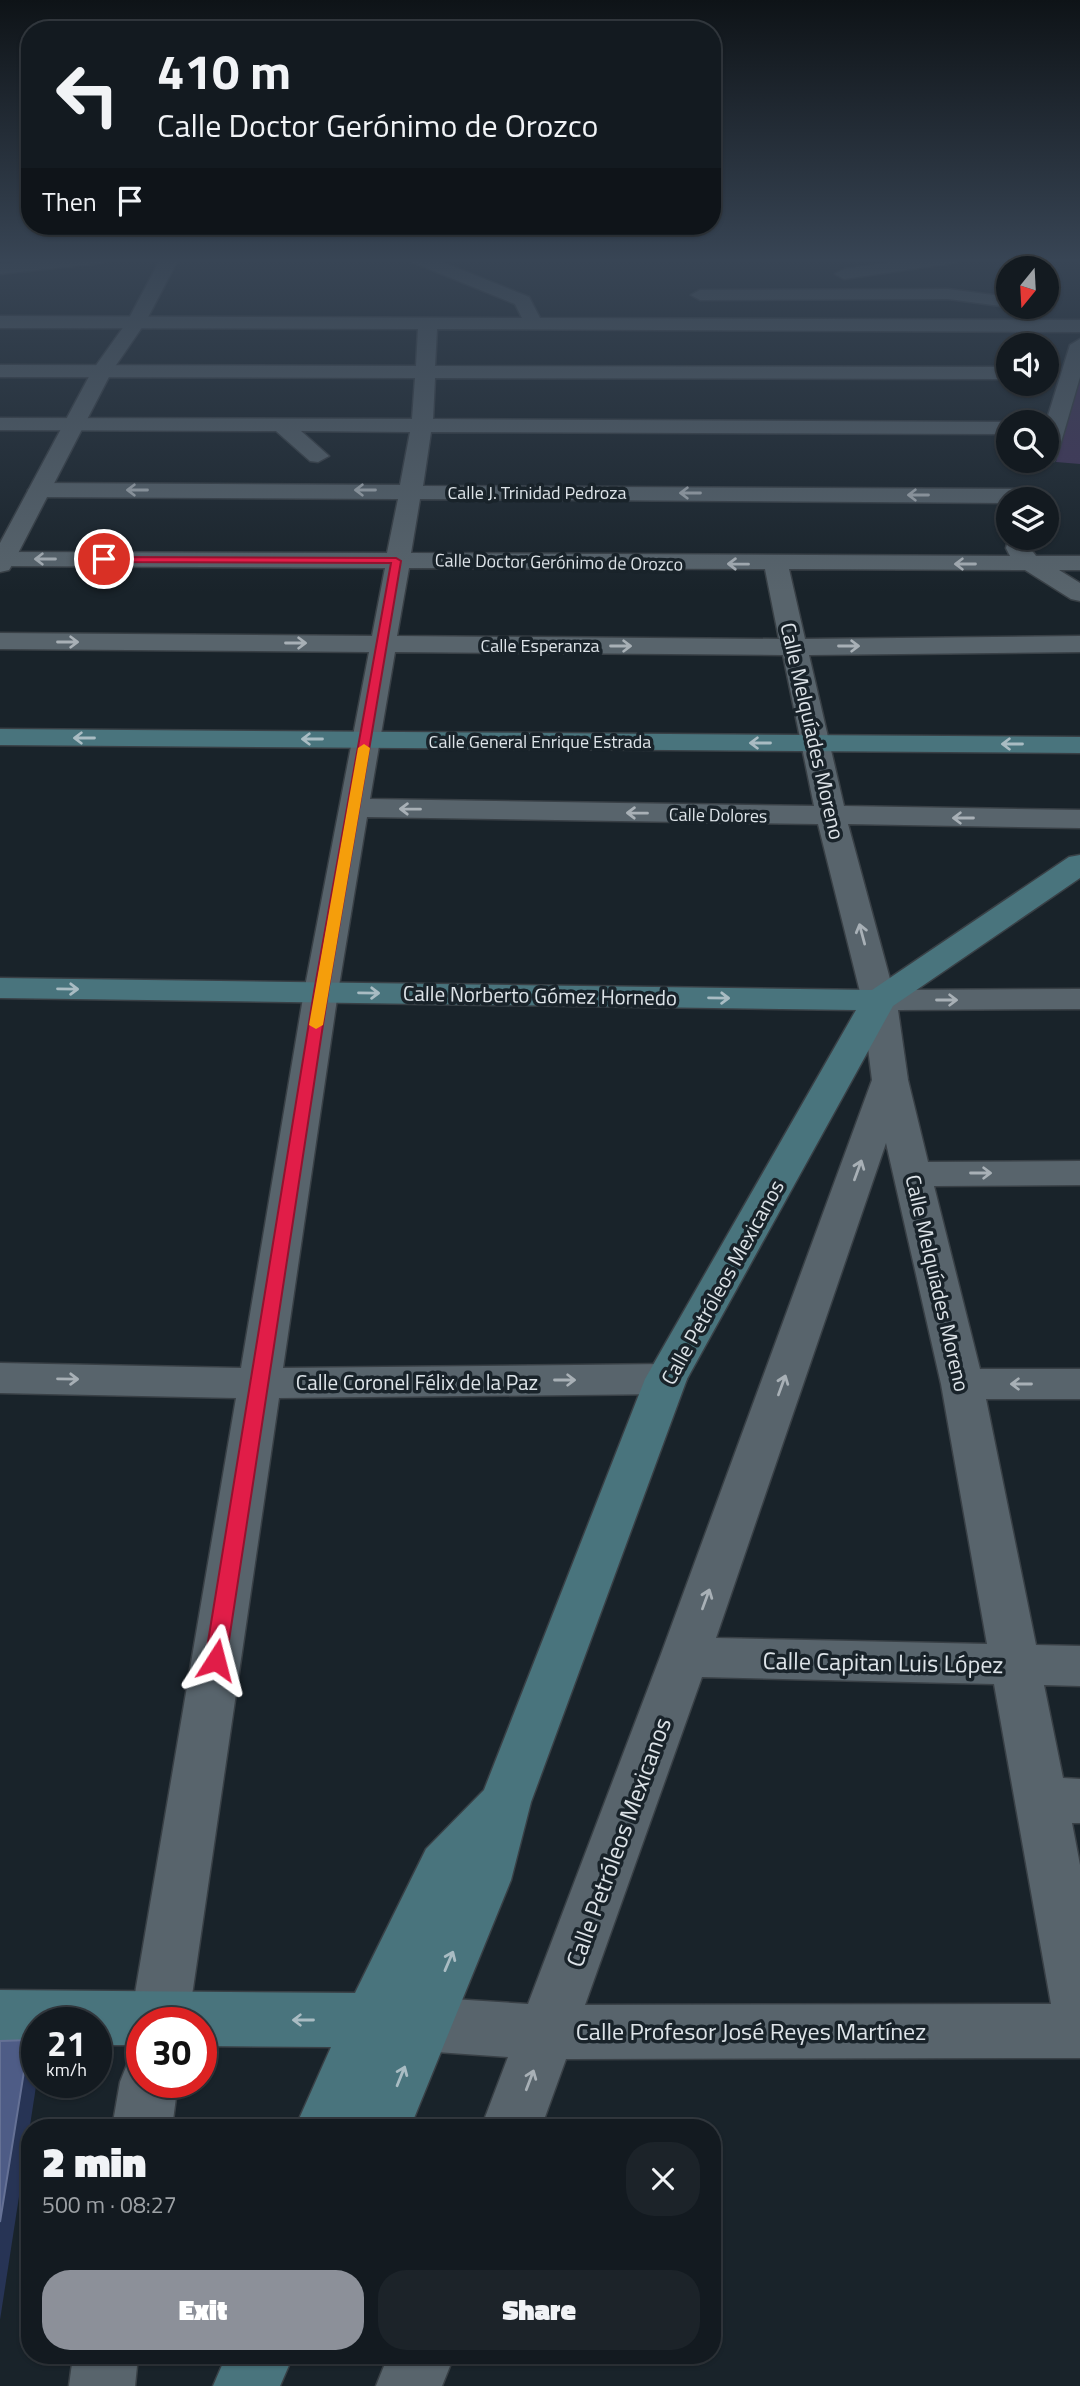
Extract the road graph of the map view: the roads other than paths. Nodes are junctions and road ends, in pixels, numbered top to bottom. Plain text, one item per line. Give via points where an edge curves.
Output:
1 (0, 370) edge
2 (427, 370) junction
3 (103, 371) junction
4 (996, 373) edge
5 (1076, 374) edge
6 (1059, 411) edge
7 (0, 424) edge
8 (75, 425) junction
9 (282, 426) junction
10 (422, 426) junction
11 (996, 428) edge
12 (318, 456) dead end
13 (39, 489) junction
14 (409, 491) junction
15 (996, 497) edge
16 (1019, 550) edge
17 (1, 561) edge
18 (396, 561) junction
19 (1080, 563) edge
20 (776, 564) junction
21 (1034, 565) junction
22 (1080, 594) edge
23 (0, 641) edge
24 (384, 644) junction
25 (1080, 644) edge
26 (793, 647) junction
27 (0, 737) edge
28 (365, 740) junction
29 (816, 743) junction
30 (1080, 745) edge
31 (355, 808) junction
32 (831, 817) junction
33 (1080, 819) edge
34 (1080, 864) edge
35 (0, 988) edge
36 (321, 992) junction
37 (1080, 999) edge
38 (879, 1000) junction
39 (891, 1080) junction
40 (1080, 1173) edge
41 (913, 1174) junction
42 (0, 1378) edge
43 (666, 1380) junction
44 (259, 1383) junction
45 (962, 1384) junction
46 (1080, 1384) edge
47 (685, 1657) junction
48 (1015, 1665) junction
49 (1080, 1666) edge
50 (1061, 1801) edge
51 (161, 2007) edge
52 (1080, 2007) edge
53 (0, 2017) edge
54 (126, 2020) edge
55 (217, 2021) edge
56 (396, 2022) junction
57 (1080, 2031) edge
58 (549, 2032) junction
59 (147, 2098) edge
60 (143, 2119) edge
61 (331, 2119) edge
62 (381, 2119) edge
63 (515, 2119) edge
64 (105, 2364) edge
65 (256, 2364) edge
66 (418, 2364) edge
67 (102, 2386) edge
68 (246, 2386) edge
69 (409, 2386) edge

1 - 3 street
2 - 3 street
2 - 4 street
2 - 10 street
3 - 8 street
5 - 6 street
7 - 8 street
8 - 9 street
8 - 13 street
9 - 10 street
9 - 12 street
10 - 11 street
10 - 14 street
14 -> 13 street, Calle J. Trinidad Pedroza
13 - 17 street
15 -> 14 street, Calle J. Trinidad Pedroza
14 - 18 street
16 - 21 street
18 -> 17 street, Calle Doctor Gerónimo de Orozco
20 -> 18 street, Calle Doctor Gerónimo de Orozco
18 - 24 street
19 - 21 street, Calle Doctor Gerónimo de Orozco
21 -> 20 street, Calle Doctor Gerónimo de Orozco
20 - 26 street, Calle Melquíades Moreno
21 - 22 street
23 -> 24 street, Calle Esperanza
24 -> 26 street, Calle Esperanza
24 - 28 street
26 -> 25 street, Calle Esperanza
26 - 29 street, Calle Melquíades Moreno
28 -> 27 main road, Calle General Enrique Estrada
29 -> 28 main road, Calle General Enrique Estrada
28 - 31 street
30 -> 29 main road, Calle General Enrique Estrada
29 - 32 street, Calle Melquíades Moreno
32 -> 31 street, Calle Dolores
31 - 36 street
33 -> 32 street, Calle Dolores
38 -> 32 street, Calle Melquíades Moreno
34 - 38 main road, Calle Petróleos Mexicanos
35 -> 36 main road, Calle Norberto Gómez Hornedo
36 -> 38 main road, Calle Norberto Gómez Hornedo
36 - 44 street
38 -> 37 street, Calle Norberto Gómez Hornedo
38 - 39 street, Calle Melquíades Moreno
38 - 43 main road, Calle Petróleos Mexicanos
39 - 41 street, Calle Melquíades Moreno
47 -> 39 street, Calle Petróleos Mexicanos
41 -> 40 street
41 - 45 street, Calle Melquíades Moreno
42 -> 44 street, Calle Coronel Félix de la Paz
44 -> 43 street, Calle Coronel Félix de la Paz
43 - 56 main road, Calle Petróleos Mexicanos via 505,1802 444,1866
44 - 51 street
46 -> 45 street
45 - 48 street, Calle Melquíades Moreno
47 - 48 street, Calle Capitan Luis López
47 - 58 street, Calle Petróleos Mexicanos
48 - 49 street, Calle Capitan Luis López
48 - 50 street, Calle Melquíades Moreno
50 - 52 street, Calle Melquíades Moreno
53 - 54 main road, Calle Profesor José Reyes Martínez
56 -> 55 main road, Calle Profesor José Reyes Martínez
56 - 58 street, Calle Profesor José Reyes Martínez
56 - 61 main road, Calle Petróleos Mexicanos
62 -> 56 main road, Calle Petróleos Mexicanos
57 - 58 street, Calle Profesor José Reyes Martínez
63 -> 58 street, Calle Petróleos Mexicanos
59 - 60 street
64 - 67 street
65 - 68 main road
66 - 69 street

